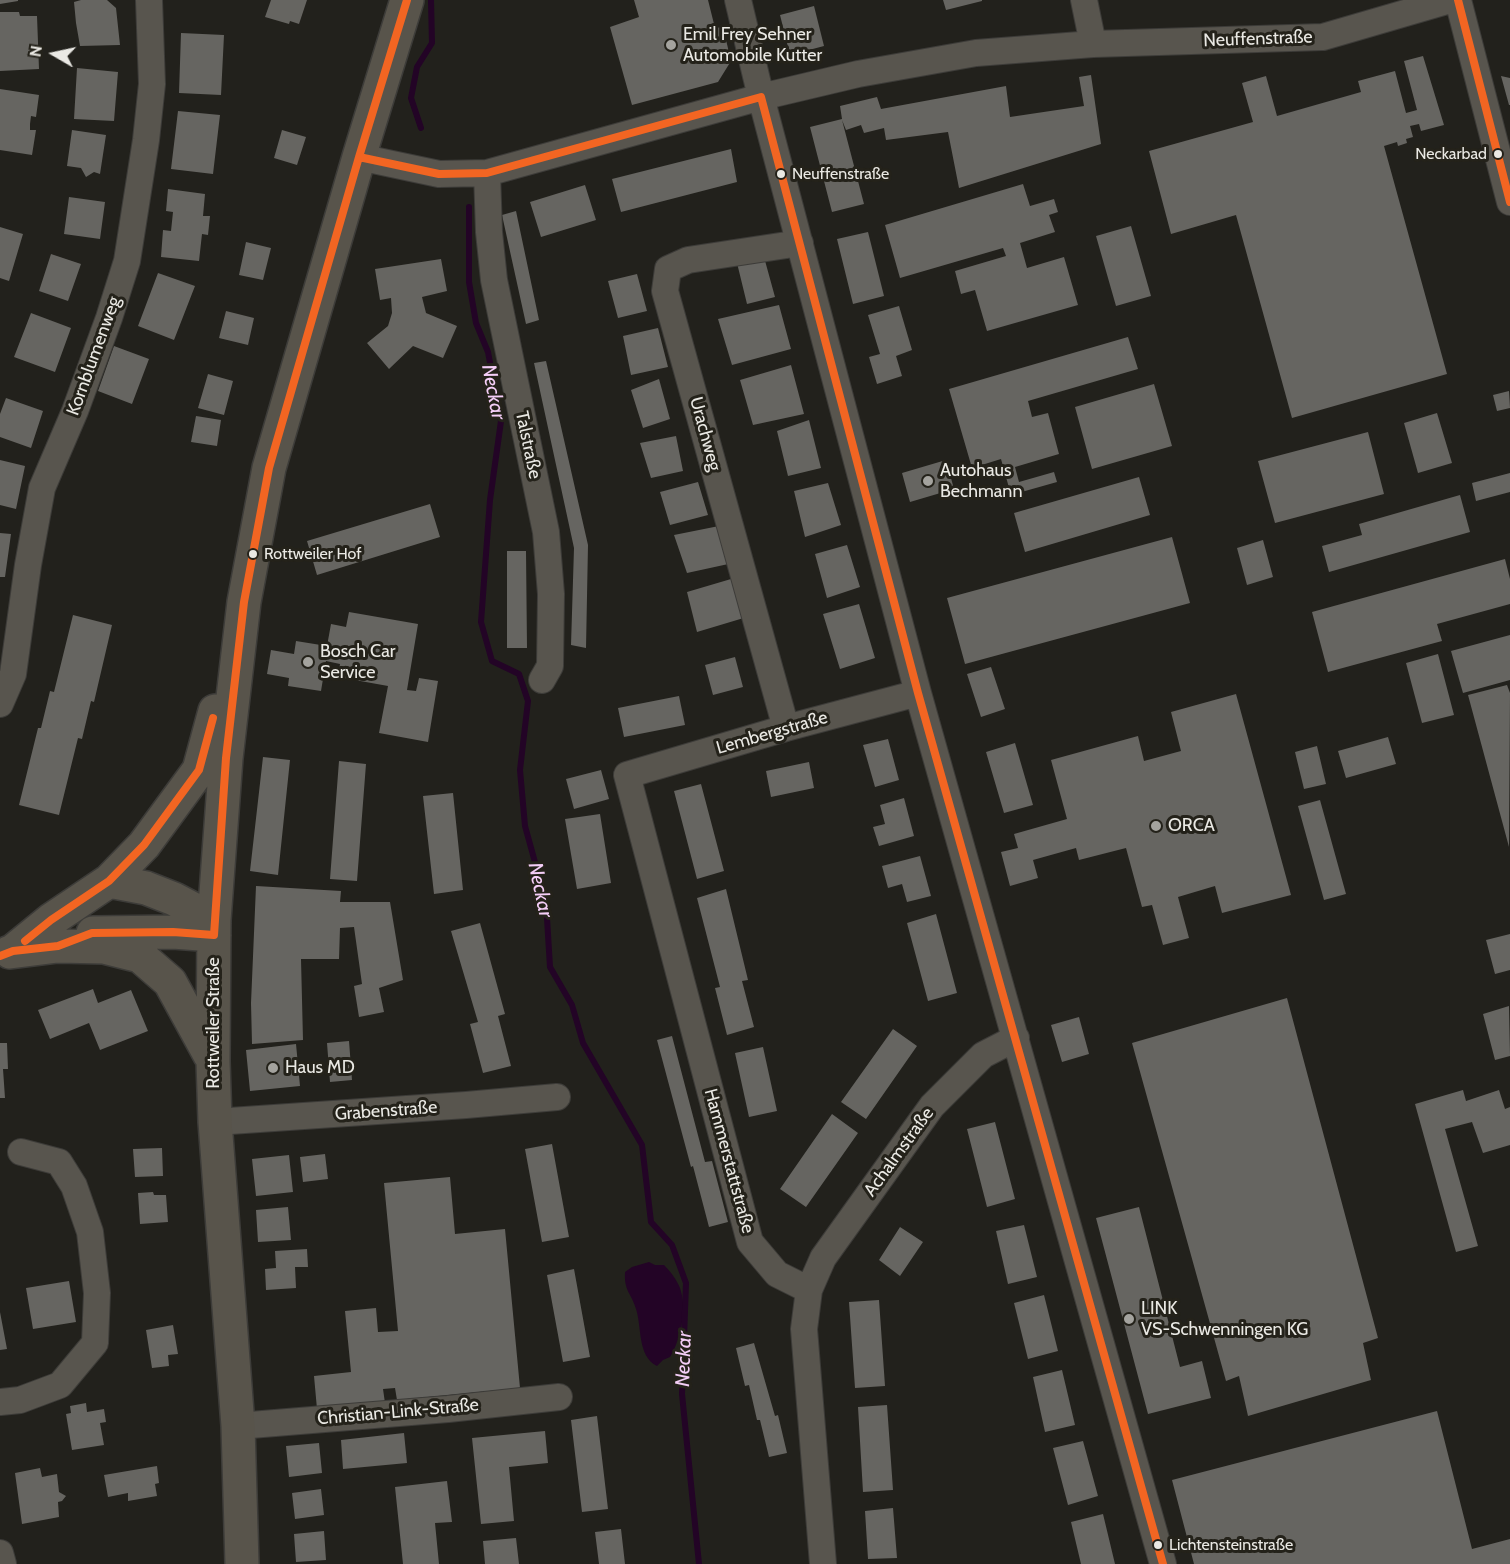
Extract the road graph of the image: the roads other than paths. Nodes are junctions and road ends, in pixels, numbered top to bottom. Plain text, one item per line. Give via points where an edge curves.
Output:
1 (149, 0) edge
2 (407, 0) edge
3 (738, 0) edge
4 (1084, 0) edge
5 (1450, 0) edge
6 (1458, 0) edge
7 (1093, 45) junction
8 (761, 97) junction
9 (359, 157) junction
10 (487, 173) junction
11 (1510, 202) edge
12 (800, 243) junction
13 (244, 602) junction
14 (542, 680) dead end
15 (918, 693) junction
16 (0, 704) edge
17 (786, 728) junction
18 (627, 775) joint
19 (109, 881) junction
20 (214, 927) junction
21 (58, 946) junction
22 (6, 953) edge
23 (1016, 1038) junction
24 (213, 1062) junction
25 (557, 1097) dead end
26 (215, 1122) junction
27 (21, 1152) dead end
28 (808, 1290) junction
29 (558, 1397) dead end
30 (0, 1402) edge
31 (238, 1426) junction
32 (0, 1553) edge
33 (3, 1564) edge
34 (242, 1564) edge
35 (823, 1564) edge
36 (1163, 1564) edge

1 - 16 street, Kornblumenweg via 152,84 127,261 75,411 42,488 13,674
2 - 9 main road, Rottweiler Straße
3 - 8 street
4 - 7 street
5 - 7 street, Neuffenstraße via 1323,37
6 - 11 street
7 - 8 street, Neuffenstraße via 976,53 858,74
8 - 10 street, Neuffenstraße
8 - 12 street
9 - 10 street, Neuffenstraße via 439,174
9 - 13 main road, Rottweiler Straße via 269,468
10 - 14 street, Talstraße via 494,280 546,532 551,594 550,666
12 - 15 street
12 - 17 street, Urachweg via 688,260 668,268 665,291
13 - 19 main road via 199,770 144,846
13 - 20 main road, Rottweiler Straße via 226,758
15 - 17 street, Lembergstraße
15 - 23 street
17 - 18 street, Lembergstraße
18 - 28 street, Hammerstattstraße via 750,1242 777,1274
19 - 20 main road via 174,899
19 - 22 main road
20 - 21 main road via 92,933
20 - 24 main road, Rottweiler Straße
21 - 22 main road
21 - 24 main road via 104,947 140,956 170,982
23 - 28 street, Achalmstraße via 983,1055 932,1106 823,1258
23 - 36 street
24 - 26 main road, Rottweiler Straße
25 - 26 street, Grabenstraße
26 - 31 main road, Rottweiler Straße
27 - 30 street via 58,1162 74,1186 90,1232 97,1293 95,1342 60,1385 20,1400
28 - 35 street via 804,1329
29 - 31 street, Christian-Link-Straße
31 - 34 main road, Rottweiler Straße
32 - 33 street

